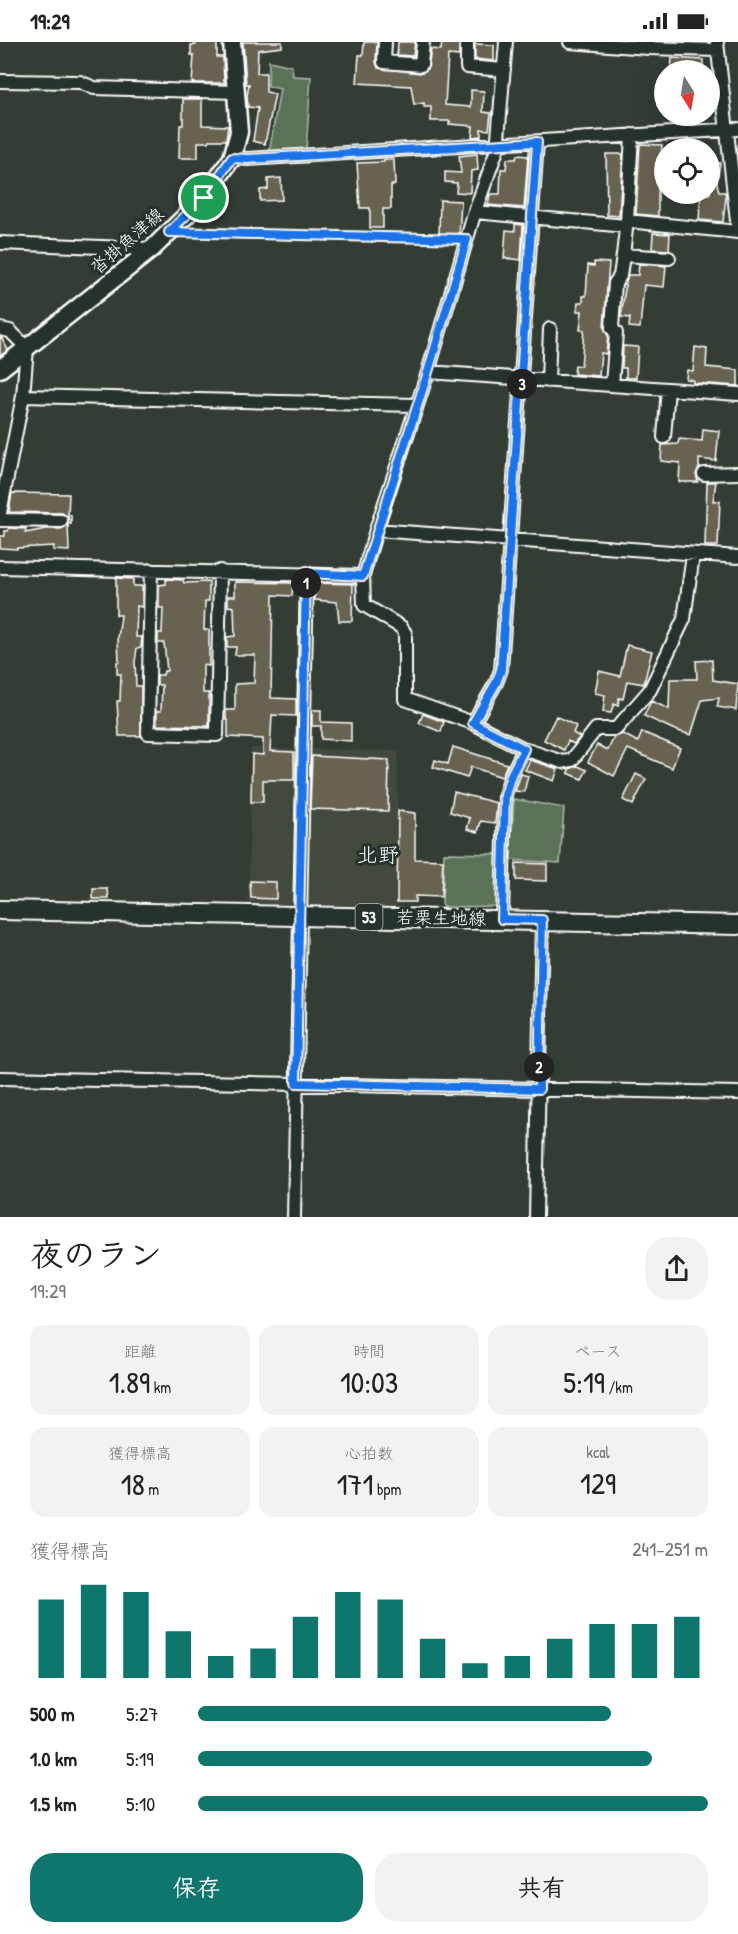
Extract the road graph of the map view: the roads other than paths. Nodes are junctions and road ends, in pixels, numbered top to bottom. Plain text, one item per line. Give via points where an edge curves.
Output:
1 (232, 42) edge
2 (385, 42) edge
3 (423, 42) edge
4 (467, 42) edge
5 (506, 42) edge
6 (570, 42) edge
7 (590, 43) edge
8 (648, 45) edge
9 (717, 46) edge
10 (504, 70) junction
11 (0, 81) edge
12 (236, 92) junction
13 (732, 129) edge
14 (632, 135) junction
15 (537, 142) junction
16 (498, 143) junction
17 (232, 158) junction
18 (475, 212) junction
19 (532, 217) junction
20 (626, 223) junction
21 (738, 231) edge
22 (0, 243) edge
23 (152, 249) junction
24 (623, 255) junction
25 (669, 258) dead end
26 (0, 329) edge
27 (550, 330) dead end
28 (27, 348) junction
29 (0, 369) edge
30 (428, 372) junction
31 (522, 379) junction
32 (548, 381) junction
33 (612, 385) junction
34 (668, 389) junction
35 (738, 394) edge
36 (23, 396) junction
37 (416, 405) junction
38 (664, 437) dead end
39 (738, 473) edge
40 (704, 474) dead end
41 (0, 513) edge
42 (0, 520) edge
43 (62, 520) dead end
44 (376, 530) junction
45 (510, 540) junction
46 (693, 555) junction
47 (738, 557) edge
48 (0, 567) edge
49 (151, 570) junction
50 (220, 571) junction
51 (306, 573) junction
52 (363, 576) junction
53 (473, 723) junction
54 (524, 749) junction
55 (0, 910) edge
56 (299, 916) junction
57 (502, 919) junction
58 (542, 920) junction
59 (738, 925) edge
60 (0, 1078) edge
61 (296, 1083) junction
62 (539, 1089) junction
63 (738, 1093) edge
64 (294, 1217) edge
65 (536, 1217) edge

1 - 12 main road, 沓掛魚津線
2 - 3 street via 384,62 421,65
4 - 10 street via 466,67
5 - 10 street
6 - 7 street
7 - 8 street
8 - 9 street
9 - 13 street
10 - 16 street
11 - 12 street
12 - 17 main road, 沓掛魚津線 via 239,132
13 - 14 street
13 - 21 street
14 - 15 street
14 - 20 street
15 - 16 street
15 - 19 street
16 - 17 street
16 - 18 street
17 - 23 main road, 沓掛魚津線 via 204,198
18 - 19 street
18 - 30 street
19 - 20 street
19 - 31 street
20 - 21 street
20 - 24 street
22 - 23 street
23 - 28 main road, 沓掛魚津線
24 - 25 street
24 - 33 street via 615,283
26 - 28 street via 10,331
27 - 32 street
28 - 29 main road, 沓掛魚津線
28 - 36 street
30 - 31 street
30 - 37 street
31 - 32 street
31 - 45 street
32 - 33 street
33 - 34 street
34 - 35 street
34 - 38 street
36 - 37 street
36 - 41 street
37 - 44 street
39 - 40 street
42 - 43 street
44 - 45 street
44 - 52 street
45 - 46 street
45 - 53 street via 501,670
46 - 47 street
46 - 54 street via 684,619 650,690 616,729 596,729 572,760 563,762
48 - 49 street
49 - 50 street
49 - 50 street via 148,733 217,735
50 - 51 street
51 - 52 street
51 - 56 street
52 - 53 street via 364,605 405,633 405,699
53 - 54 street
54 - 57 street via 505,795
55 - 56 main road, 若栗生地線 / 53
56 - 57 main road, 若栗生地線 / 53
56 - 61 street
57 - 58 main road, 若栗生地線 / 53
58 - 59 main road, 若栗生地線 / 53
58 - 62 street
60 - 61 street
61 - 62 street
61 - 64 street
62 - 63 street
62 - 65 street

